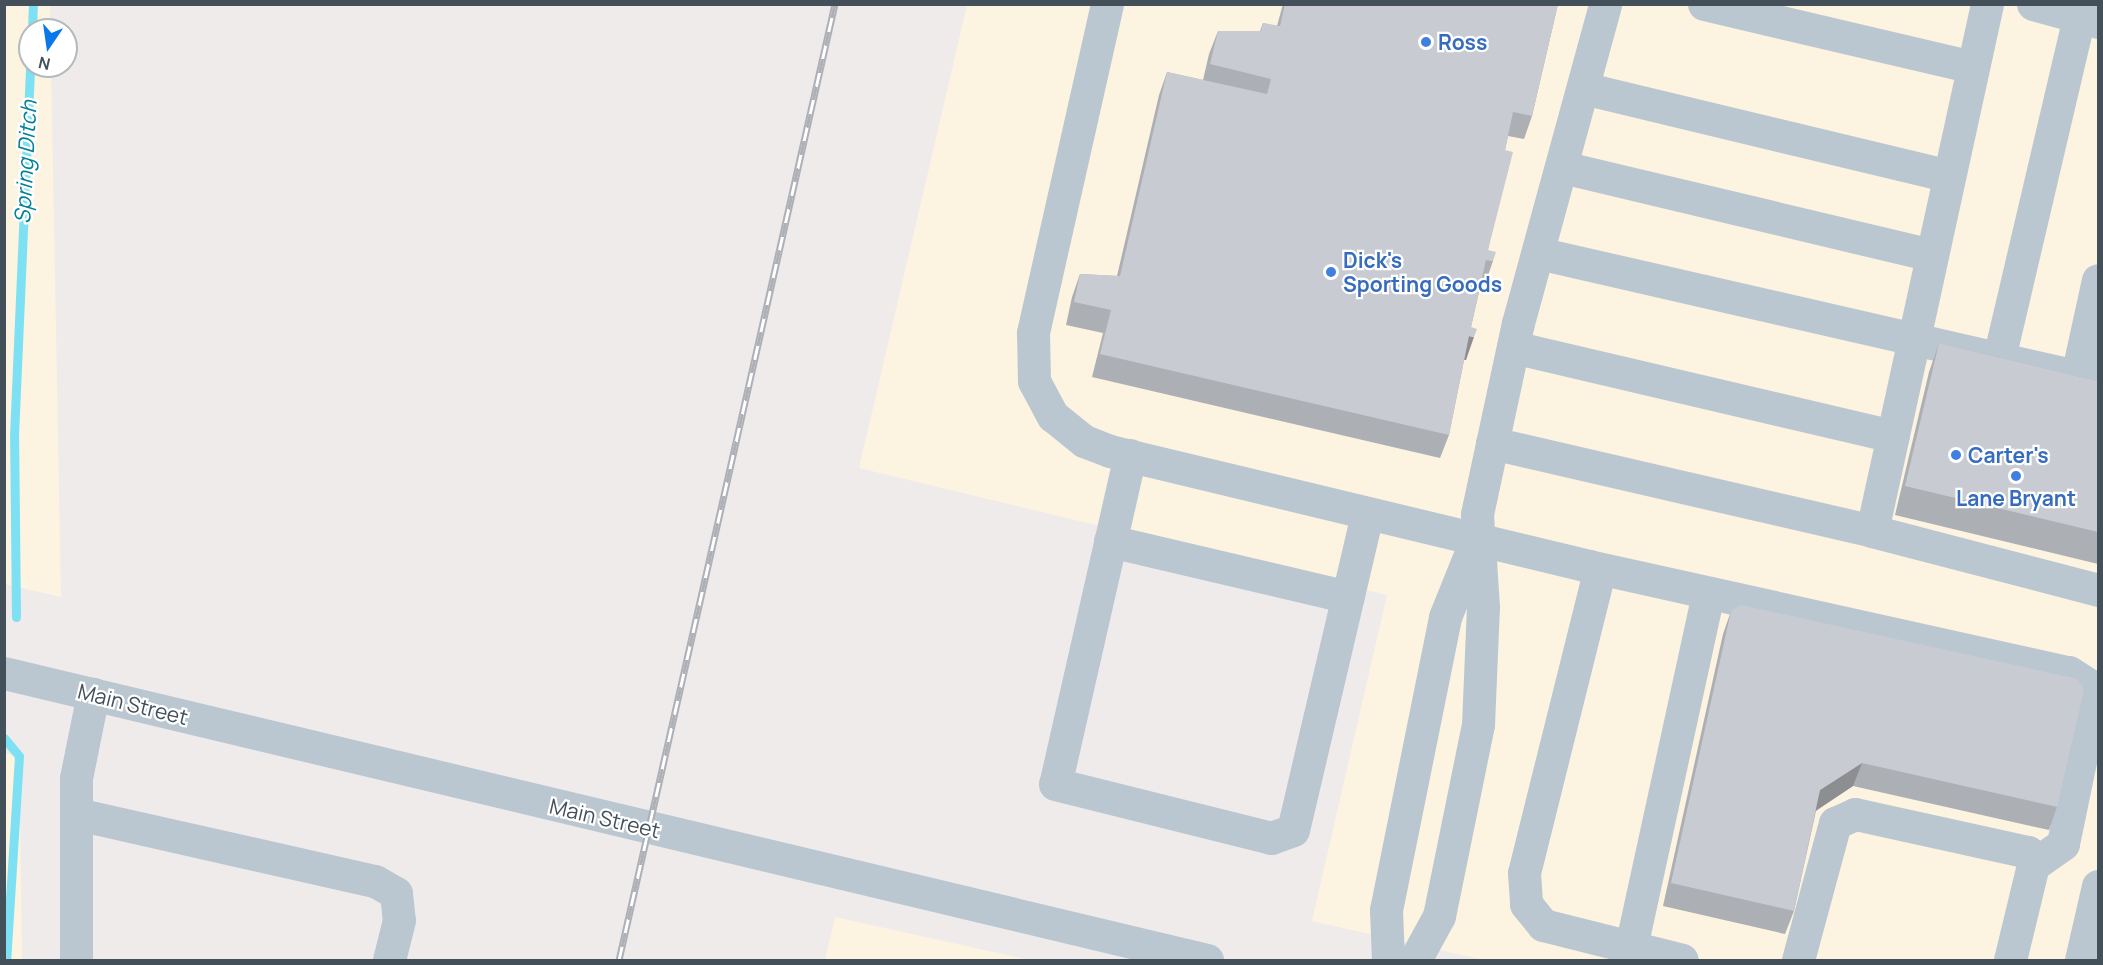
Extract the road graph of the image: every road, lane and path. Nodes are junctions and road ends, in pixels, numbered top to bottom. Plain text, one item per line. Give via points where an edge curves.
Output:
1 (1107, 4) edge
2 (1605, 4) edge
3 (1704, 4) edge
4 (1987, 4) edge
5 (2033, 4) edge
6 (2089, 19) edge
7 (1973, 67) junction
8 (1583, 88) junction
9 (1562, 167) junction
10 (1949, 176) junction
11 (1538, 253) junction
12 (1932, 255) junction
13 (2098, 280) edge
14 (1913, 339) junction
15 (1513, 347) junction
16 (1999, 358) junction
17 (2087, 378) edge
18 (1893, 436) junction
19 (1492, 443) junction
20 (1130, 455) junction
21 (1367, 514) junction
22 (1872, 531) junction
23 (1476, 540) junction
24 (1110, 541) junction
25 (1589, 566) junction
26 (2098, 590) edge
27 (1708, 593) junction
28 (1348, 597) junction
29 (4, 673) edge
30 (93, 694) junction
31 (77, 814) junction
32 (2033, 865) junction
33 (2098, 886) edge
34 (1631, 947) junction
35 (76, 960) edge
36 (389, 960) edge
37 (1207, 960) edge
38 (1388, 960) edge
39 (1414, 960) edge
40 (1682, 960) edge
41 (1798, 960) edge
42 (2010, 960) edge
43 (2081, 960) edge

1 - 20 street via 1033,333 1034,381 1053,417 1084,441
2 - 8 street
3 - 7 street
4 - 7 street
5 - 6 street
6 - 16 street
7 - 10 street
8 - 9 street
8 - 10 street
9 - 11 street
9 - 12 street
10 - 12 street
11 - 14 street
11 - 15 street
12 - 14 street
13 - 17 street
14 - 16 street
14 - 18 street
15 - 18 street
15 - 19 street
16 - 17 street
18 - 22 street
19 - 22 street
19 - 23 street
20 - 21 street
20 - 24 street
21 - 23 street
21 - 28 street
22 - 26 street
23 - 25 street
23 - 38 street via 1445,617 1386,910
23 - 39 street via 1483,607 1478,725 1439,916
24 - 28 street
24 - 28 street via 1055,784 1271,838 1293,830
25 - 27 street
25 - 34 street via 1598,576 1524,873 1526,904 1543,925
27 - 32 street via 2069,672 2095,689 2063,844
27 - 34 street
29 - 30 street, Main Street
30 - 31 street via 76,778
30 - 37 street, Main Street
31 - 35 street
31 - 36 street via 375,881 396,893 399,920
32 - 41 street via 2028,852 1856,814 1845,818 1835,823
32 - 42 street
33 - 43 street
34 - 40 street

